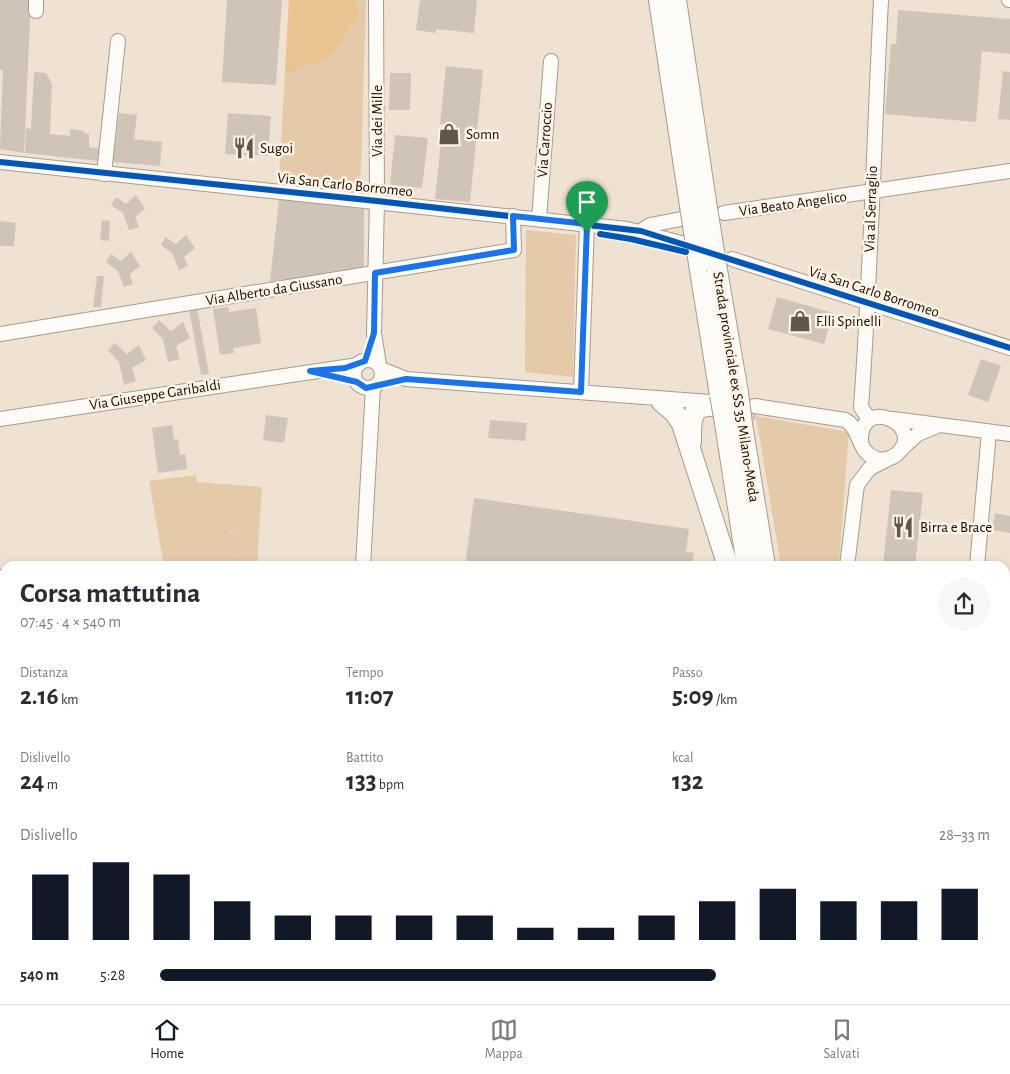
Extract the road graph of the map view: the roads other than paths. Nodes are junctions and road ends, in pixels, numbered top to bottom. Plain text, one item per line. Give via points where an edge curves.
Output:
1 (376, 0) edge
2 (659, 0) edge
3 (676, 0) edge
4 (881, 0) edge
5 (118, 41) dead end
6 (550, 61) dead end
7 (0, 162) edge
8 (1010, 171) edge
9 (104, 174) junction
10 (871, 193) junction
11 (377, 201) junction
12 (692, 209) junction
13 (724, 213) dead end
14 (513, 216) junction
15 (539, 219) junction
16 (587, 224) junction
17 (641, 231) junction
18 (685, 244) dead end
19 (716, 264) junction
20 (375, 273) junction
21 (869, 304) junction
22 (374, 333) junction
23 (0, 334) edge
24 (1010, 348) edge
25 (361, 363) junction
26 (380, 367) junction
27 (310, 371) junction
28 (406, 379) junction
29 (367, 386) junction
30 (581, 392) junction
31 (642, 398) junction
32 (662, 402) junction
33 (726, 408) junction
34 (826, 415) junction
35 (873, 416) junction
36 (0, 419) edge
37 (893, 419) junction
38 (943, 426) junction
39 (989, 432) junction
40 (1010, 434) edge
41 (861, 442) junction
42 (691, 446) junction
43 (900, 451) junction
44 (888, 459) junction
45 (363, 561) edge
46 (726, 561) edge
47 (746, 561) edge
48 (764, 561) edge
49 (848, 561) edge
50 (977, 561) edge

1 - 11 street, Via dei Mille
2 - 12 highway, Strada provinciale ex SS 35 Milano-Meda
3 - 12 highway, Strada provinciale ex SS 35 Milano-Meda
4 - 10 street, Via al Serraglio
5 - 9 street
6 - 15 street, Via Carroccio
7 - 9 street, Via San Carlo Borromeo
8 - 10 street, Via Beato Angelico
9 - 11 street, Via San Carlo Borromeo
10 - 13 street, Via Beato Angelico
10 - 21 street, Via al Serraglio
11 - 14 street, Via San Carlo Borromeo
11 - 20 street, Via dei Mille
12 - 17 street
12 - 19 highway, Strada provinciale ex SS 35 Milano-Meda, bridge
14 - 15 street, Via San Carlo Borromeo
14 - 20 street, Via Alberto da Giussano via 514,250
15 - 16 street, Via San Carlo Borromeo
16 - 17 street, Via San Carlo Borromeo
16 - 30 street
17 - 18 street, Via San Carlo Borromeo
19 - 21 street, Via San Carlo Borromeo
19 - 33 highway, Strada provinciale ex SS 35 Milano-Meda
20 - 22 street, Via dei Mille
20 - 23 street, Via Alberto da Giussano
21 - 24 street, Via San Carlo Borromeo
21 - 35 street, Via al Serraglio via 861,407
22 - 25 street, Via dei Mille
22 - 26 street, Via dei Mille
25 - 26 street via 372,361
25 - 27 street, Via Giuseppe Garibaldi
25 - 29 street via 354,374
26 - 28 street, Via Giuseppe Garibaldi
26 - 29 street via 382,378
27 - 29 street, Via Giuseppe Garibaldi
27 - 36 street, Via Giuseppe Garibaldi
28 - 29 street, Via Giuseppe Garibaldi
28 - 30 street, Via Giuseppe Garibaldi
29 - 45 street via 372,418
30 - 31 street, Via Giuseppe Garibaldi
31 - 32 street, Via Giuseppe Garibaldi
31 - 33 street, Via Giuseppe Garibaldi
32 - 33 street, Via Giuseppe Garibaldi
32 - 42 highway via 679,418
33 - 34 street, Via Giuseppe Garibaldi
33 - 42 highway via 691,422
33 - 47 highway, Strada provinciale ex SS 35 Milano-Meda
33 - 48 highway, Strada provinciale ex SS 35 Milano-Meda
34 - 35 street
34 - 41 street via 851,422
35 - 37 street
35 - 41 street via 861,435
37 - 38 street
37 - 43 street via 903,430
38 - 39 street
38 - 43 street via 926,429
39 - 40 street
39 - 50 street
41 - 44 street via 874,458
42 - 46 highway
43 - 44 street
44 - 49 street via 870,468 857,485

